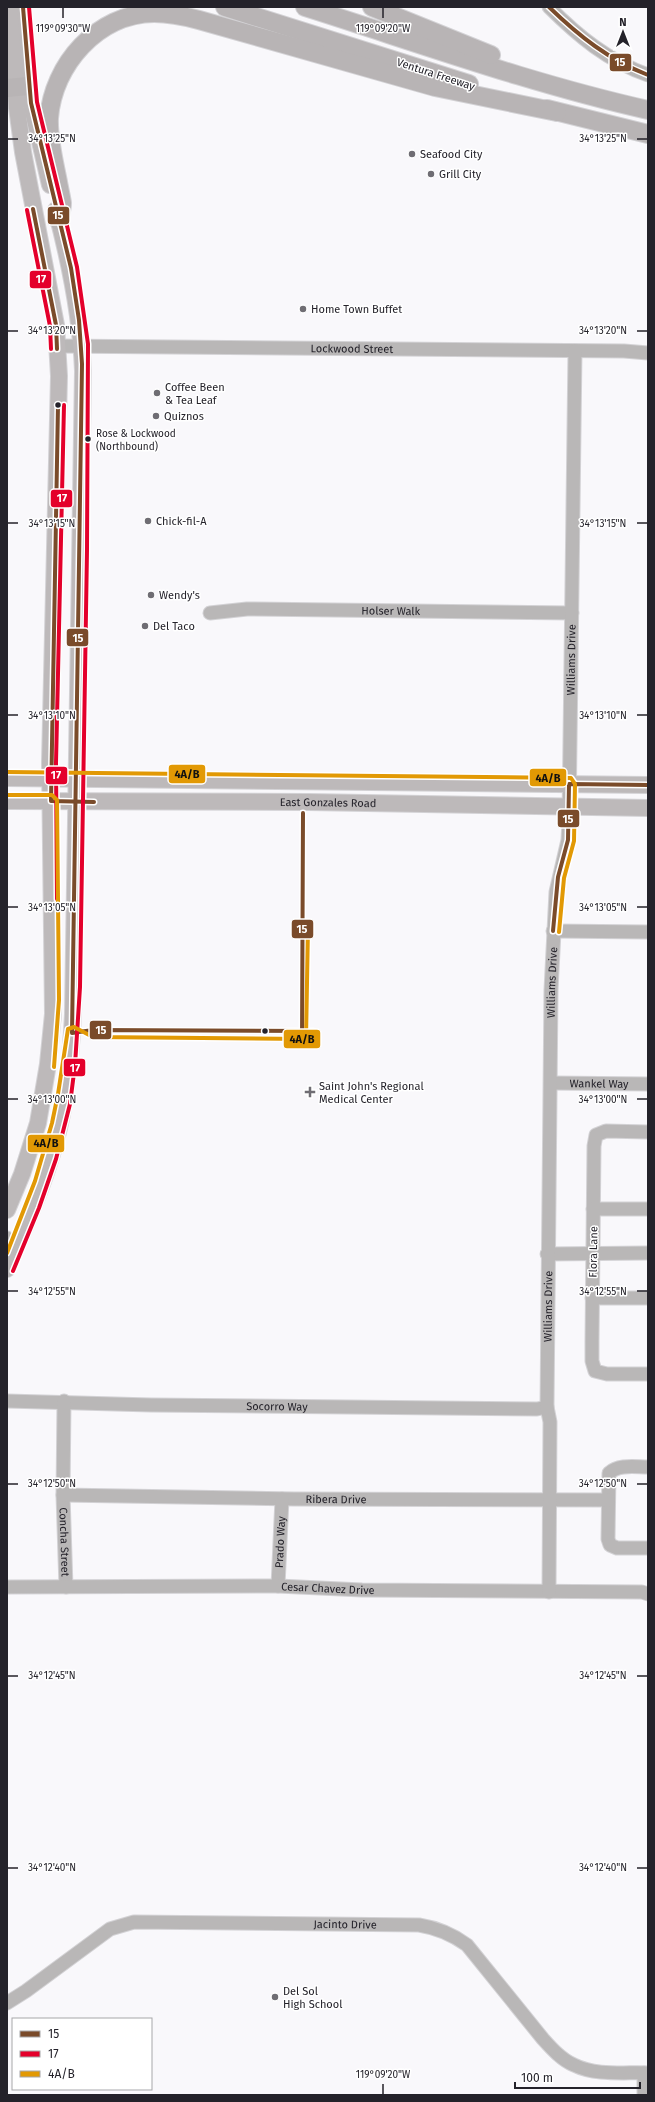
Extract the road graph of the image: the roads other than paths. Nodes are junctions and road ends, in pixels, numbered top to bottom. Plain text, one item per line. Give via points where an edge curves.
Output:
1 (10, 7) edge
2 (24, 7) edge
3 (225, 7) edge
4 (305, 7) edge
5 (372, 7) edge
6 (549, 7) edge
7 (518, 74) junction
8 (648, 75) edge
9 (17, 87) edge
10 (648, 110) edge
11 (557, 112) junction
12 (648, 134) edge
13 (59, 221) junction
14 (82, 345) junction
15 (57, 346) junction
16 (575, 351) junction
17 (648, 353) edge
18 (210, 613) dead end
19 (572, 613) junction
20 (50, 771) junction
21 (7, 778) edge
22 (77, 779) junction
23 (409, 783) junction
24 (569, 784) junction
25 (648, 785) edge
26 (7, 801) edge
27 (51, 801) junction
28 (76, 802) junction
29 (306, 807) junction
30 (569, 807) junction
31 (648, 808) edge
32 (553, 931) junction
33 (648, 932) edge
34 (551, 1083) junction
35 (648, 1084) edge
36 (648, 1132) edge
37 (593, 1209) junction
38 (648, 1209) edge
39 (7, 1210) edge
40 (7, 1238) edge
41 (7, 1242) edge
42 (648, 1253) edge
43 (547, 1254) junction
44 (593, 1254) junction
45 (7, 1269) edge
46 (592, 1298) junction
47 (648, 1298) edge
48 (648, 1374) edge
49 (7, 1401) edge
50 (64, 1401) junction
51 (547, 1407) junction
52 (648, 1467) edge
53 (63, 1495) junction
54 (282, 1499) junction
55 (608, 1500) junction
56 (549, 1501) junction
57 (648, 1548) edge
58 (278, 1586) junction
59 (7, 1587) edge
60 (66, 1587) junction
61 (549, 1592) junction
62 (648, 1594) edge
63 (7, 2003) edge
64 (646, 2073) edge
65 (644, 2095) edge

1 - 9 main road
2 - 9 main road
3 - 11 highway, Ventura Freeway
4 - 7 highway
5 - 7 highway via 492,55
6 - 8 street via 569,27 601,52
7 - 10 highway via 606,101
9 - 13 main road via 38,135
9 - 15 main road via 24,159 56,325
11 - 12 highway, Ventura Freeway
11 - 13 highway via 435,87 199,20 152,13 136,16 101,30 86,41 68,63 54,94 49,118 50,138 62,202
13 - 14 main road via 71,268
14 - 15 street, Lockwood Street
14 - 16 street, Lockwood Street
14 - 22 main road
15 - 20 main road via 59,376
16 - 17 street, Lockwood Street
16 - 19 street, Williams Drive
18 - 19 street, Holser Walk via 248,609
19 - 24 street, Williams Drive
20 - 21 main road, East Gonzales Road
20 - 22 main road, East Gonzales Road
20 - 27 main road
22 - 23 main road, East Gonzales Road
22 - 28 main road
23 - 24 main road, East Gonzales Road
23 - 29 main road via 394,792 322,791
24 - 25 main road, East Gonzales Road
24 - 30 street, Williams Drive
26 - 27 main road, East Gonzales Road
27 - 28 main road, East Gonzales Road
27 - 39 main road via 52,1038 38,1123 22,1174
28 - 29 main road, East Gonzales Road
28 - 45 main road via 73,1014 65,1095 50,1158
29 - 30 main road, East Gonzales Road
30 - 31 main road, East Gonzales Road
30 - 32 street, Williams Drive via 568,840 558,877
32 - 33 street
32 - 34 street, Williams Drive
34 - 35 street, Wankel Way
34 - 43 street, Williams Drive
36 - 37 street, Flora Lane via 606,1131 596,1135
37 - 38 street
37 - 44 street, Flora Lane
40 - 41 street
42 - 44 street
43 - 44 street
43 - 51 street, Williams Drive
44 - 46 street, Flora Lane
46 - 47 street
46 - 48 street, Flora Lane via 592,1361 596,1371 607,1374
49 - 50 street, Socorro Way
50 - 51 street, Socorro Way via 151,1405 538,1409
50 - 53 street, Concha Street
51 - 56 street, Williams Drive via 550,1422
52 - 55 street via 618,1467 609,1473
53 - 54 street, Ribera Drive
53 - 60 street, Concha Street
54 - 56 street, Ribera Drive
54 - 58 street, Prado Way
55 - 56 street, Ribera Drive
55 - 57 street via 610,1545 617,1548
56 - 61 street, Williams Drive
58 - 60 street, Cesar Chavez Drive
58 - 61 street, Cesar Chavez Drive via 362,1590
59 - 60 street, Cesar Chavez Drive
61 - 62 street, Cesar Chavez Drive
63 - 64 street, Jacinto Drive via 110,1929 134,1922 420,1925 454,1935 467,1945 543,2039 557,2054 574,2066 595,2071
64 - 65 street

